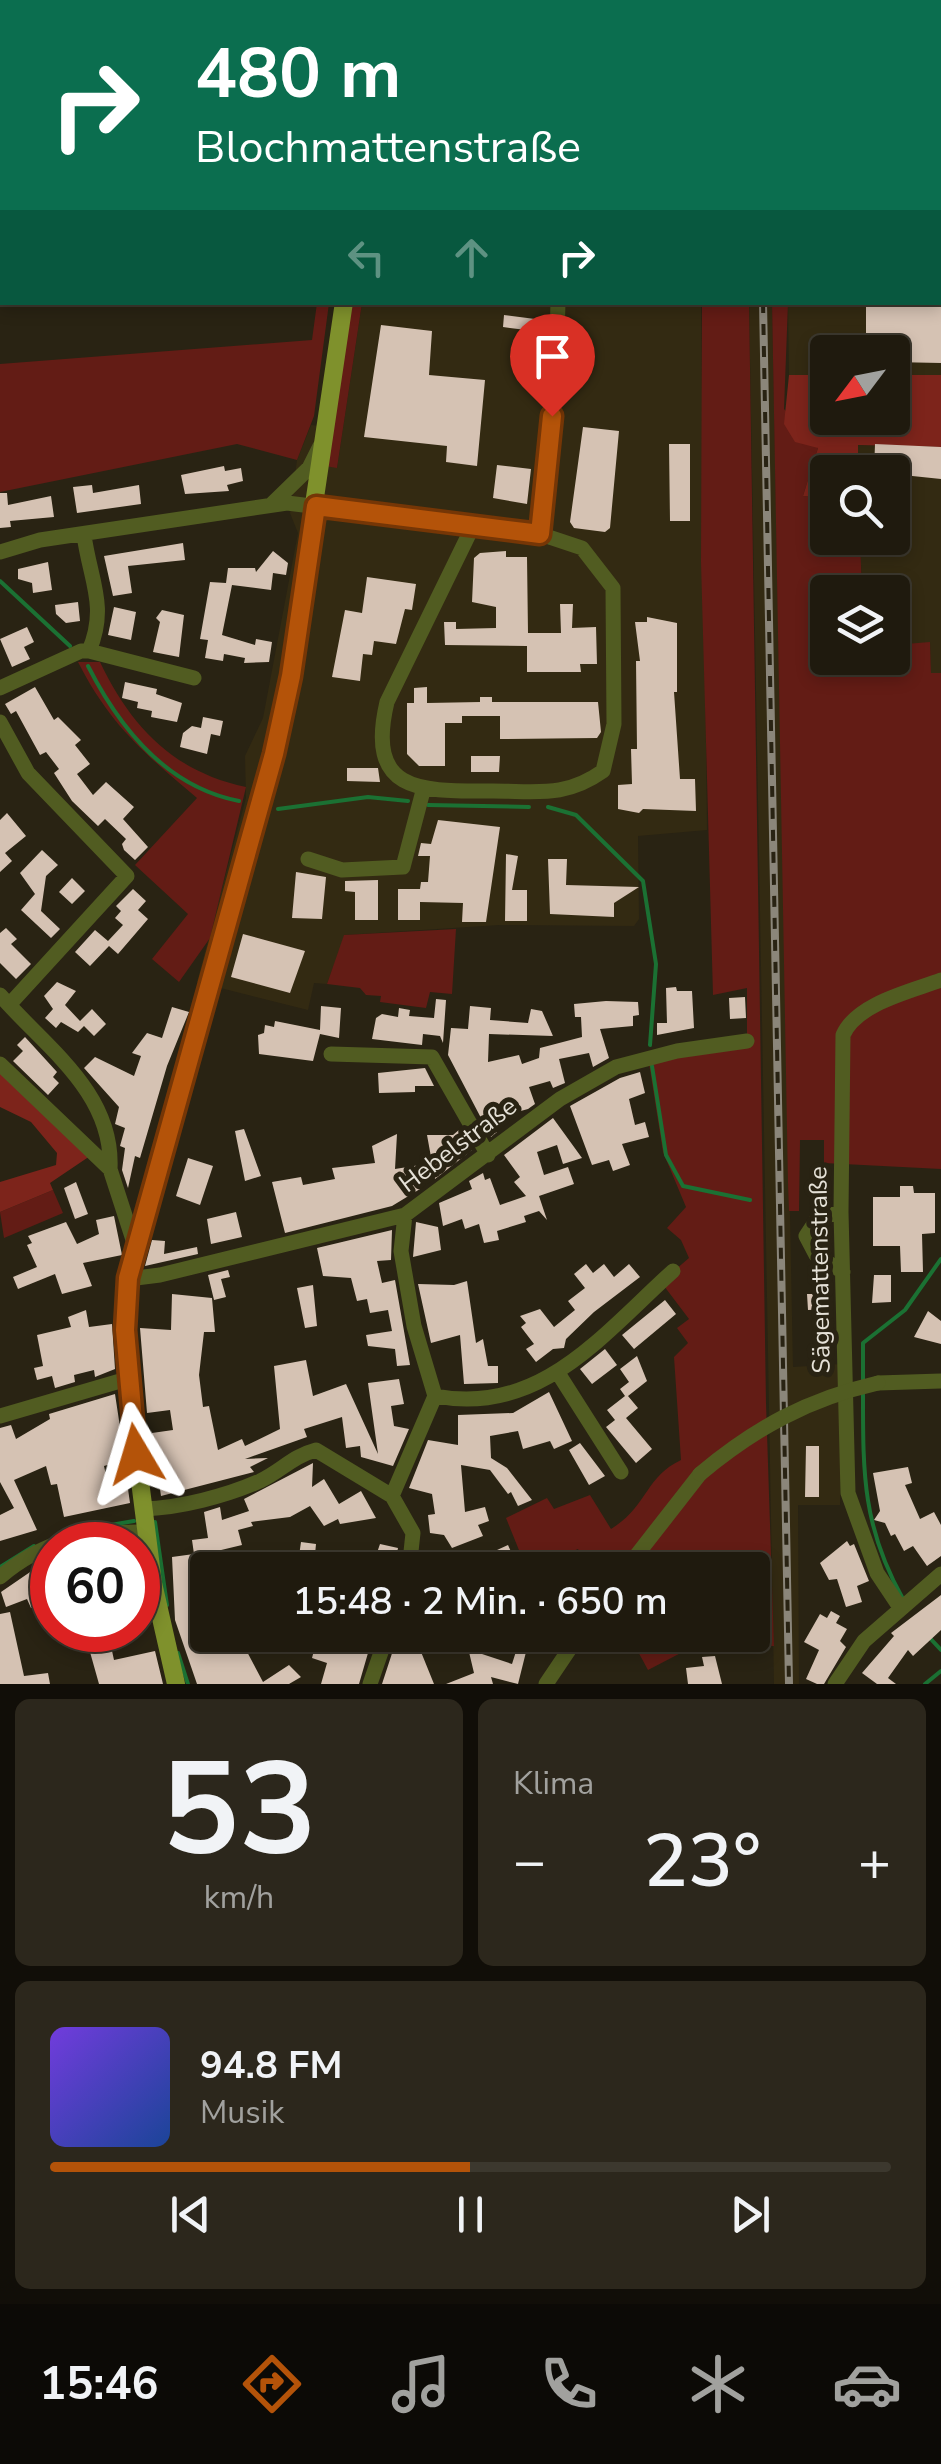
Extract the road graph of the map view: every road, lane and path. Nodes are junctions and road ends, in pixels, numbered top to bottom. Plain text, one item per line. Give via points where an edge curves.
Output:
1 (344, 305) edge
2 (558, 305) edge
3 (326, 432) junction
4 (272, 504) junction
5 (316, 506) junction
6 (472, 528) junction
7 (540, 534) junction
8 (84, 535) junction
9 (0, 552) edge
10 (89, 652) junction
11 (194, 678) dead end
12 (0, 688) edge
13 (0, 722) edge
14 (423, 791) junction
15 (308, 859) dead end
16 (941, 980) edge
17 (4, 1000) edge
18 (748, 1041) dead end
19 (331, 1054) dead end
20 (0, 1064) edge
21 (488, 1156) junction
22 (110, 1169) junction
23 (842, 1212) junction
24 (406, 1214) junction
25 (135, 1246) junction
26 (673, 1271) dead end
27 (843, 1272) junction
28 (128, 1278) junction
29 (558, 1372) junction
30 (127, 1378) junction
31 (941, 1381) edge
32 (434, 1396) junction
33 (0, 1416) edge
34 (621, 1472) dead end
35 (392, 1496) junction
36 (143, 1509) junction
37 (145, 1522) edge
38 (410, 1552) edge
39 (640, 1552) edge
40 (30, 1554) edge
41 (941, 1574) edge
42 (0, 1577) edge
43 (160, 1588) edge
44 (900, 1606) junction
45 (381, 1652) edge
46 (568, 1652) edge
47 (176, 1684) edge
48 (370, 1684) edge
49 (546, 1684) edge
50 (835, 1684) edge

1 - 3 main road
2 - 7 street
3 - 4 street via 309,468
3 - 5 main road
4 - 5 street
4 - 8 street
5 - 6 street
5 - 25 main road via 274,754
6 - 7 street
6 - 14 street via 387,702 380,733 393,770
7 - 14 street via 582,548 613,588 610,756 603,771 568,792
8 - 9 street
8 - 10 street via 101,607
10 - 11 street
10 - 12 street
13 - 17 street via 28,773 127,876
14 - 15 street via 402,867 342,870
16 - 23 street, Sägemattenstraße via 875,1007 847,1027
17 - 22 street via 78,1074 107,1138
18 - 21 street, Hebelstraße via 616,1067
19 - 21 street via 432,1057
20 - 22 street
21 - 24 street, Hebelstraße
22 - 25 street
23 - 27 street, Sägemattenstraße
23 - 27 street via 818,1218 806,1236 816,1255
24 - 28 street, Hebelstraße via 160,1276
24 - 32 street via 402,1252
25 - 28 main road
26 - 29 street
27 - 44 street, Sägemattenstraße via 848,1493 877,1573
28 - 30 main road
29 - 32 street via 501,1399
29 - 34 street
30 - 33 street
30 - 36 main road
31 - 39 street, bridge via 878,1383 771,1420 700,1474
32 - 35 street
35 - 36 street via 316,1450 247,1486
35 - 38 street via 412,1533
36 - 37 main road
40 - 42 street
41 - 44 street
43 - 47 main road
44 - 50 street via 864,1641
45 - 48 street
46 - 49 street

